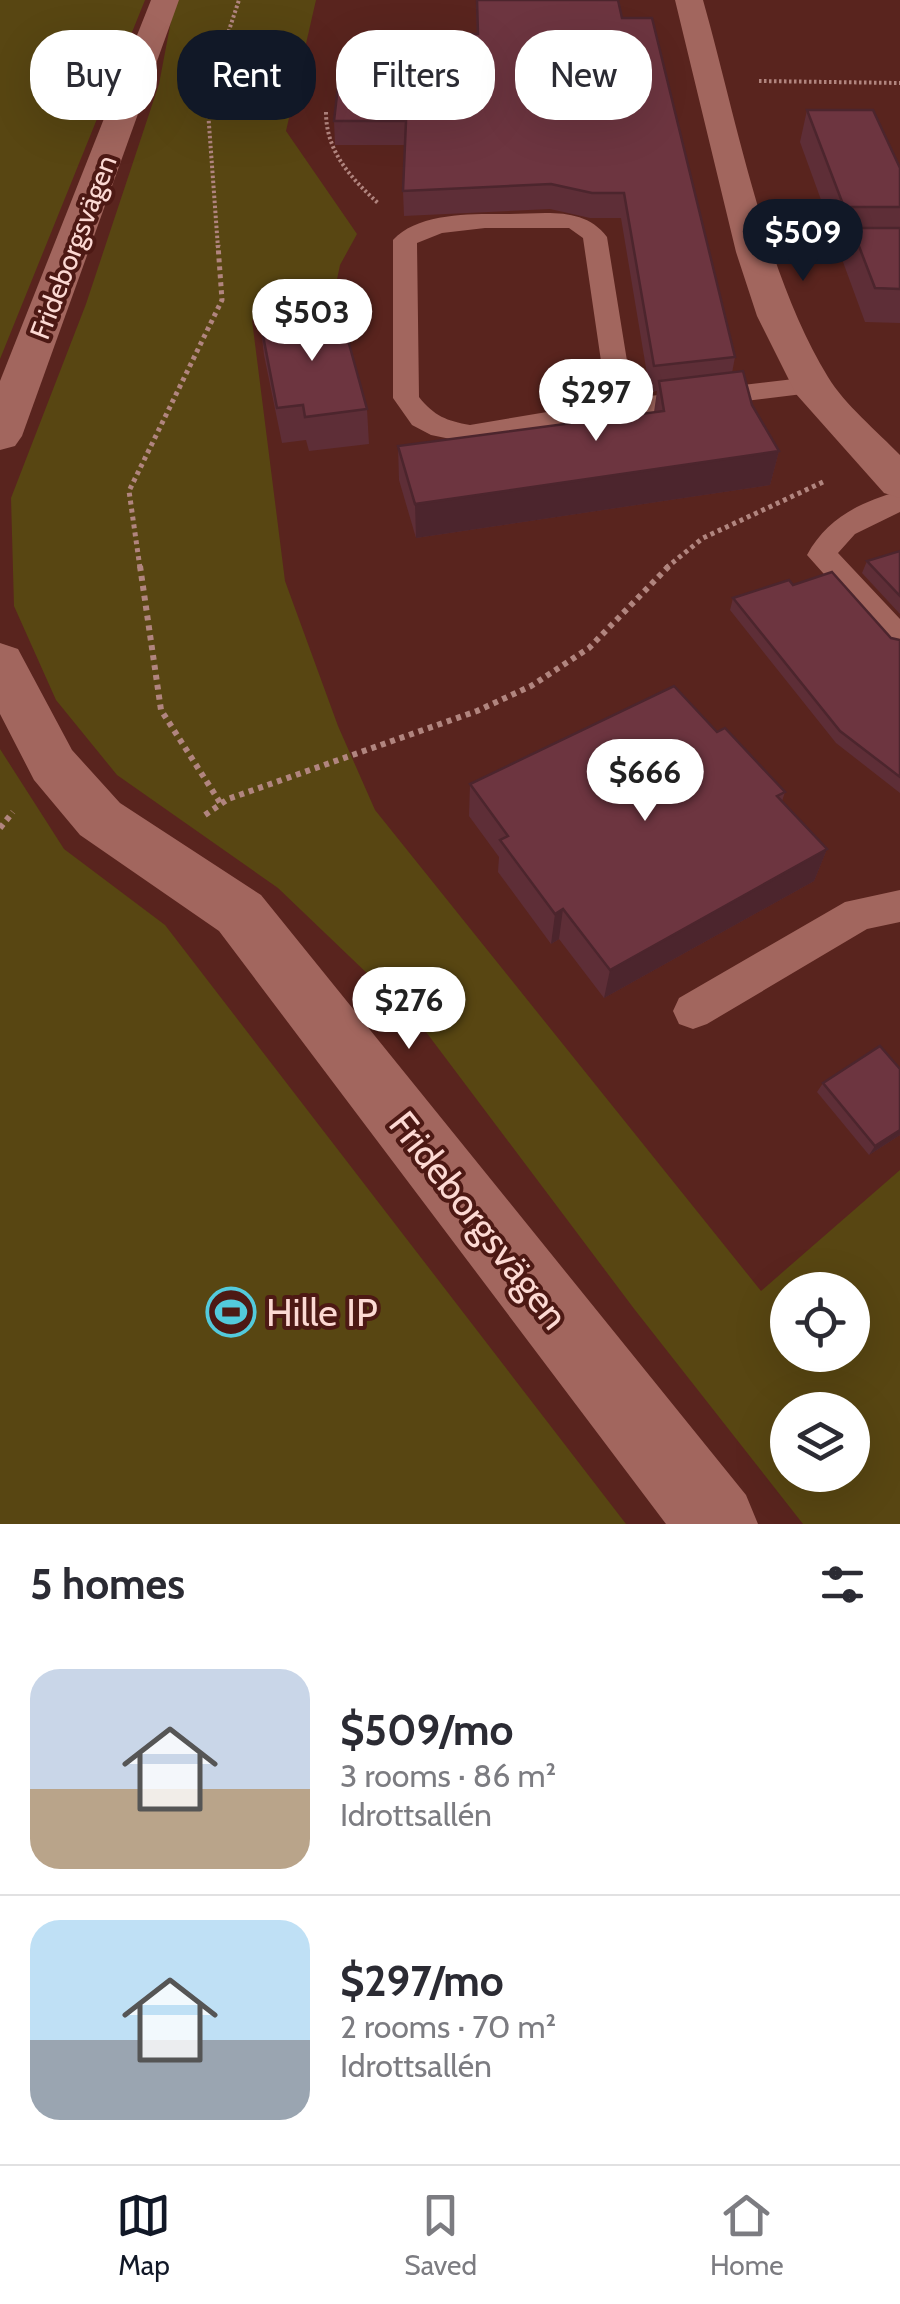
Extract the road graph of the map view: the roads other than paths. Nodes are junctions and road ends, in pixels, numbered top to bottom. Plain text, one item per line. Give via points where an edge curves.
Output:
1 (165, 0) edge
2 (689, 0) edge
3 (900, 251) edge
4 (755, 252) junction
5 (810, 385) junction
6 (621, 408) junction
7 (0, 436) edge
8 (890, 472) edge
9 (900, 501) edge
10 (900, 639) edge
11 (0, 662) edge
12 (900, 906) edge
13 (694, 1010) dead end
14 (717, 1524) edge

1 - 7 street, Frideborgsvägen
2 - 4 street
3 - 4 lane
4 - 5 street
5 - 6 lane
5 - 8 street
6 - 6 lane via 470,434 422,419 406,398 405,240 416,232 473,224 584,226 595,238
9 - 10 lane via 843,524 822,555
11 - 14 street, Frideborgsvägen via 52,765 100,819 240,912
12 - 13 lane via 860,914

